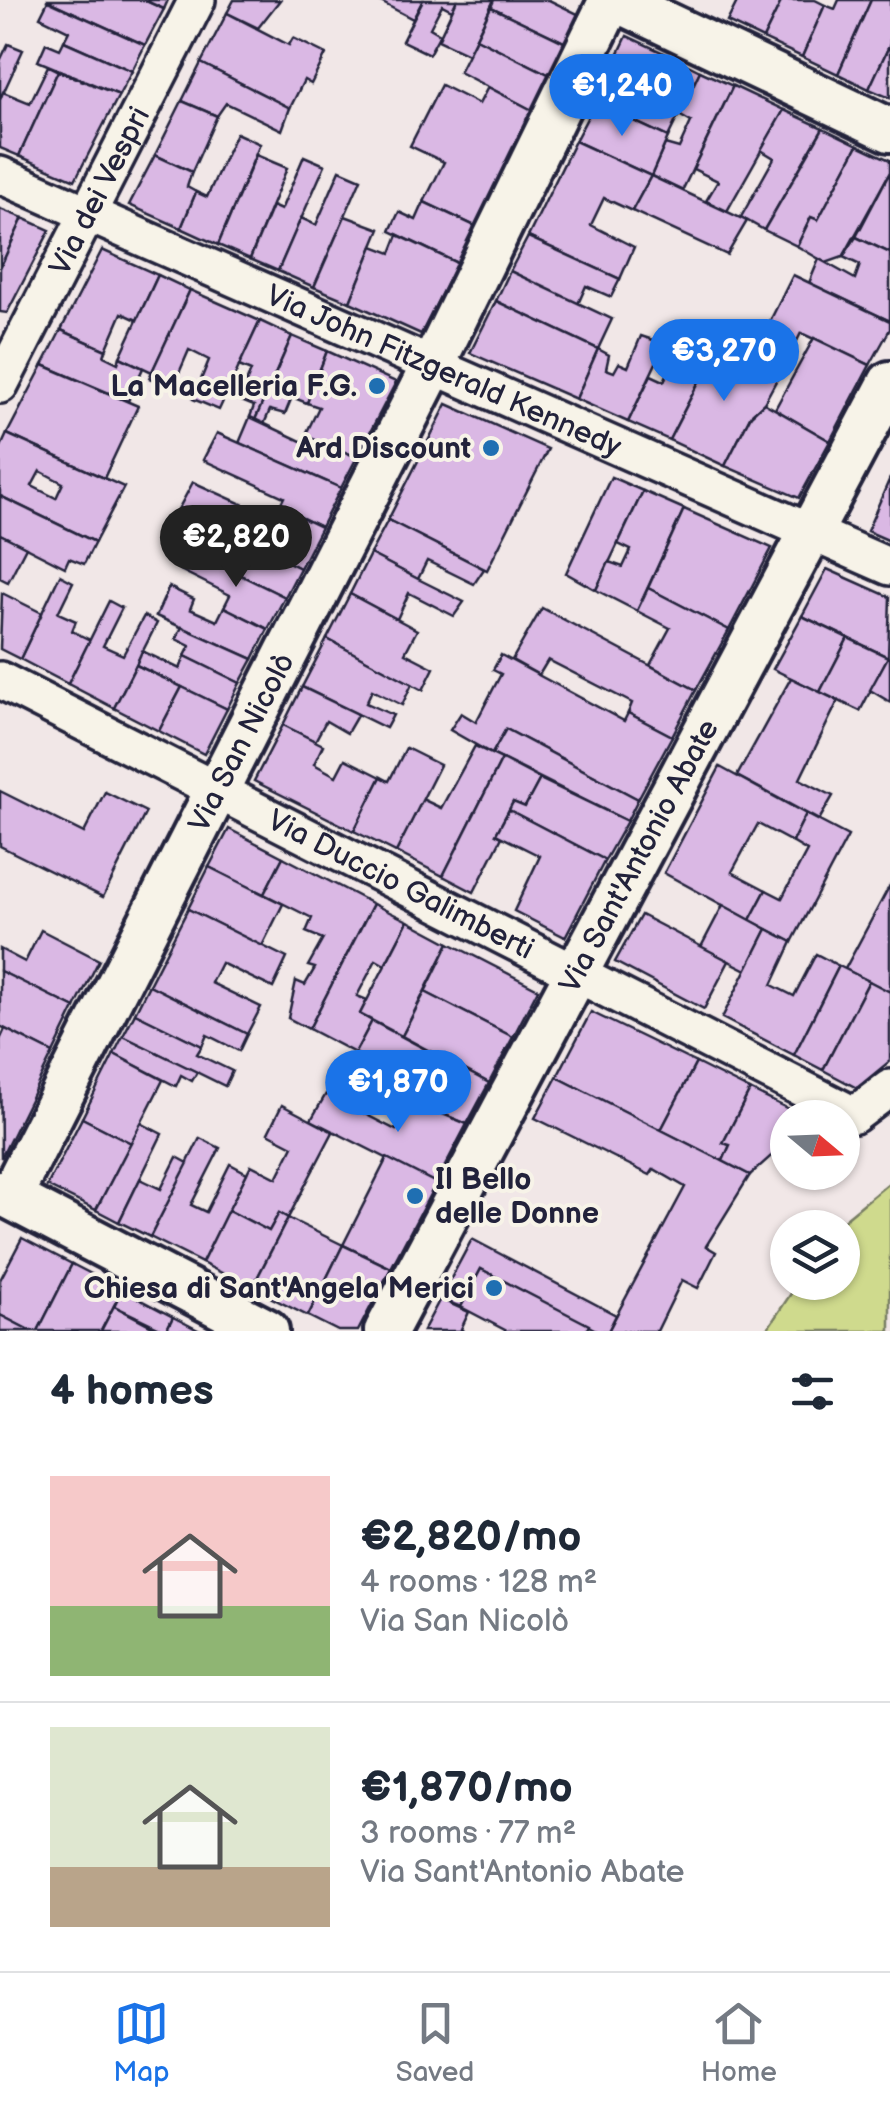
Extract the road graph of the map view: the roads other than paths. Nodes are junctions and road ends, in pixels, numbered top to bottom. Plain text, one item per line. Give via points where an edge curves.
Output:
1 (197, 0) edge
2 (614, 0) edge
3 (890, 130) edge
4 (0, 175) edge
5 (88, 214) junction
6 (432, 367) junction
7 (890, 383) edge
8 (0, 385) edge
9 (813, 532) junction
10 (890, 567) edge
11 (0, 680) edge
12 (215, 792) junction
13 (577, 975) junction
14 (890, 1088) edge
15 (3, 1202) edge
16 (267, 1331) edge
17 (386, 1331) edge

1 - 5 street, Via dei Vespri
2 - 3 street
2 - 6 street, Via San Nicolò
4 - 5 street, Via John Fitzgerald Kennedy
5 - 6 street, Via John Fitzgerald Kennedy
5 - 8 street, Via dei Vespri
6 - 9 street, Via John Fitzgerald Kennedy
6 - 12 street, Via San Nicolò
7 - 9 street, Via Sant'Antonio Abate
9 - 10 street, Via John Fitzgerald Kennedy
9 - 13 street, Via Sant'Antonio Abate
11 - 12 street, Via Duccio Galimberti
12 - 13 street, Via Duccio Galimberti
12 - 15 street, Via San Nicolò
13 - 14 street, Via Duccio Galimberti via 854,1115
13 - 17 street, Via Sant'Antonio Abate
15 - 16 street

